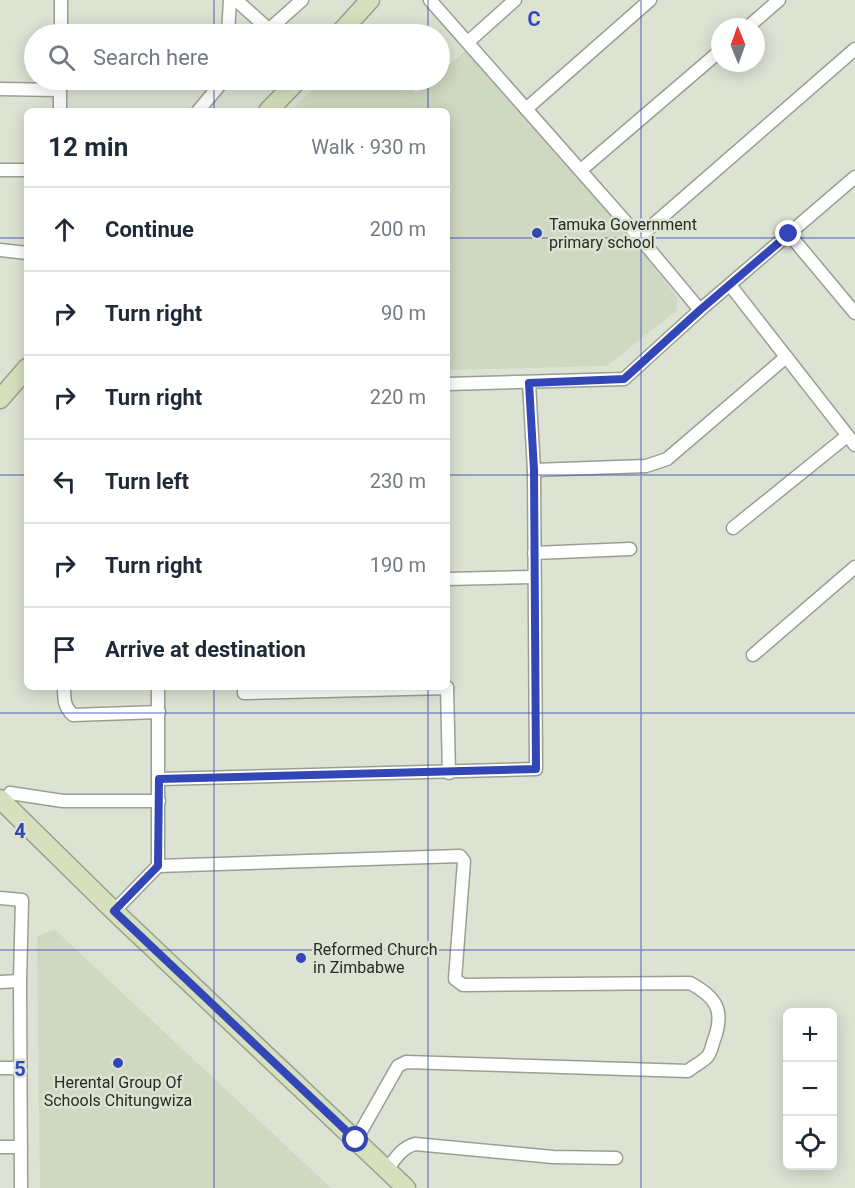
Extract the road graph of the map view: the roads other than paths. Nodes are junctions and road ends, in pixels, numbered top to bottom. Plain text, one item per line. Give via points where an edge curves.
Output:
1 (61, 0) edge
2 (230, 0) edge
3 (236, 0) edge
4 (302, 0) edge
5 (370, 0) edge
6 (430, 0) edge
7 (515, 0) edge
8 (650, 0) edge
9 (779, 0) edge
10 (758, 18) edge
11 (61, 24) edge
12 (229, 24) edge
13 (260, 24) edge
14 (278, 24) edge
15 (348, 24) edge
16 (468, 42) junction
17 (855, 49) edge
18 (711, 59) edge
19 (24, 87) edge
20 (0, 89) edge
21 (60, 90) edge
22 (216, 90) edge
23 (288, 90) edge
24 (60, 108) edge
25 (201, 108) edge
26 (271, 108) edge
27 (526, 109) junction
28 (0, 170) edge
29 (24, 170) edge
30 (581, 170) junction
31 (854, 181) edge
32 (789, 234) junction
33 (639, 237) junction
34 (0, 250) edge
35 (24, 253) edge
36 (730, 285) junction
37 (700, 310) junction
38 (855, 313) edge
39 (786, 357) junction
40 (24, 371) edge
41 (529, 383) junction
42 (450, 384) edge
43 (0, 399) edge
44 (851, 441) edge
45 (534, 470) junction
46 (733, 528) dead end
47 (630, 549) dead end
48 (534, 553) junction
49 (855, 567) edge
50 (534, 577) junction
51 (450, 579) edge
52 (753, 655) dead end
53 (64, 690) edge
54 (158, 690) edge
55 (244, 690) edge
56 (346, 690) edge
57 (447, 690) edge
58 (159, 712) junction
59 (449, 772) junction
60 (159, 779) junction
61 (5, 796) edge
62 (159, 801) junction
63 (158, 866) junction
64 (0, 898) edge
65 (114, 911) junction
66 (20, 981) junction
67 (0, 982) edge
68 (0, 1068) edge
69 (20, 1068) junction
70 (356, 1140) junction
71 (0, 1147) edge
72 (21, 1147) junction
73 (616, 1158) dead end
74 (387, 1170) junction
75 (21, 1188) edge
76 (406, 1188) edge

1 - 11 street
2 - 12 street
3 - 13 street
4 - 14 street
5 - 15 street
6 - 16 street
7 - 16 street
8 - 27 street
9 - 10 street
16 - 27 street
17 - 33 street
18 - 30 street
19 - 20 street
21 - 24 street
22 - 25 street
23 - 26 street
27 - 30 street
28 - 29 street
30 - 33 street
31 - 32 street
32 - 36 street
32 - 38 street
33 - 37 street
34 - 35 street
36 - 37 street
36 - 39 street
37 - 41 street via 624,379
39 - 44 street
39 - 45 street via 668,459 657,464
40 - 43 street
41 - 42 street
41 - 45 street
44 - 46 street
45 - 48 street
47 - 48 street
48 - 50 street
49 - 52 street
50 - 51 street
50 - 59 street via 536,769
53 - 58 street via 64,702 73,715
54 - 58 street
55 - 56 street
57 - 59 street
58 - 60 street
59 - 60 street
60 - 62 street
61 - 62 street via 63,801
61 - 65 street
62 - 63 street
63 - 65 street
63 - 70 street via 460,856 464,861 455,979 463,985 690,983 713,999 719,1013 719,1027 709,1055 688,1071 406,1062 398,1066
64 - 66 street via 22,900
65 - 70 street
66 - 67 street
66 - 69 street
68 - 69 street
69 - 72 street
70 - 74 street
71 - 72 street
72 - 75 street
73 - 74 street via 552,1157 415,1144 401,1152
74 - 76 street

